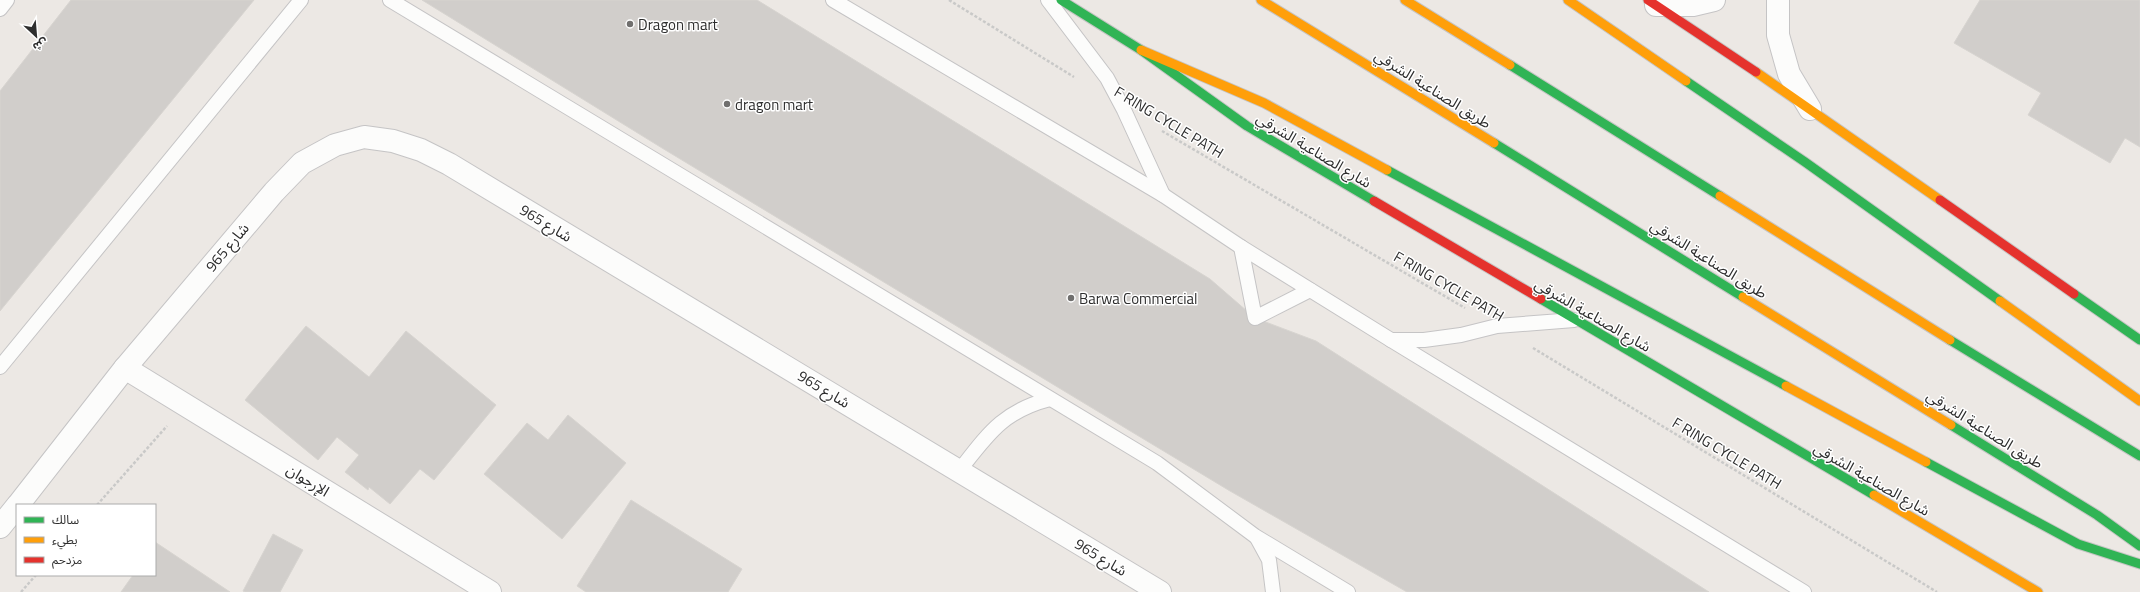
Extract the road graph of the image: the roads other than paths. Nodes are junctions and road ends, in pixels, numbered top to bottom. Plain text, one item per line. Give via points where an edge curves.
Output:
1 (7, 0) edge
2 (301, 0) edge
3 (390, 0) edge
4 (833, 0) edge
5 (1048, 0) edge
6 (1061, 0) edge
7 (1261, 0) edge
8 (1405, 0) edge
9 (1568, 0) edge
10 (1714, 0) edge
11 (1778, 0) edge
12 (1652, 3) edge
13 (0, 9) edge
14 (1141, 50) junction
15 (1810, 109) junction
16 (1163, 195) junction
17 (1241, 247) junction
18 (1310, 290) junction
19 (1574, 320) junction
20 (1391, 340) junction
21 (2140, 340) edge
22 (0, 367) edge
23 (125, 368) junction
24 (1050, 398) junction
25 (2140, 401) edge
26 (2140, 456) edge
27 (959, 471) junction
28 (18, 504) edge
29 (16, 506) edge
30 (0, 527) edge
31 (1256, 536) junction
32 (2140, 546) edge
33 (2140, 564) edge
34 (490, 592) edge
35 (1160, 592) edge
36 (1273, 592) edge
37 (1348, 592) edge
38 (1804, 592) edge
39 (2038, 592) edge

1 - 13 lane
2 - 22 lane
3 - 24 lane
4 - 16 lane
5 - 16 lane via 1107,78
6 - 14 main road
7 - 32 main road, طريق الصناعية الشرقي via 2097,514
8 - 26 main road
9 - 25 main road via 1811,167
10 - 12 street via 1693,5
11 - 15 street via 1778,35 1789,74
12 - 15 main road
14 - 19 main road, شارع الصناعية الشرقي via 1247,126
14 - 33 main road via 1264,103 2078,544
15 - 21 main road
16 - 17 lane
17 - 18 lane
17 - 18 lane via 1256,318
18 - 20 lane
19 - 20 lane via 1497,326 1461,335 1424,340
19 - 39 main road, شارع الصناعية الشرقي
20 - 38 lane
23 - 27 street, شارع 965 via 274,192 302,163 335,145 364,137 393,141 421,150 449,164
23 - 28 street, شارع 965
23 - 34 street, الإرجوان
24 - 27 lane via 1028,405 1007,417 990,431
24 - 31 lane via 1161,458
27 - 35 street, شارع 965
29 - 30 street, شارع 965
31 - 36 lane via 1269,560
31 - 37 lane

